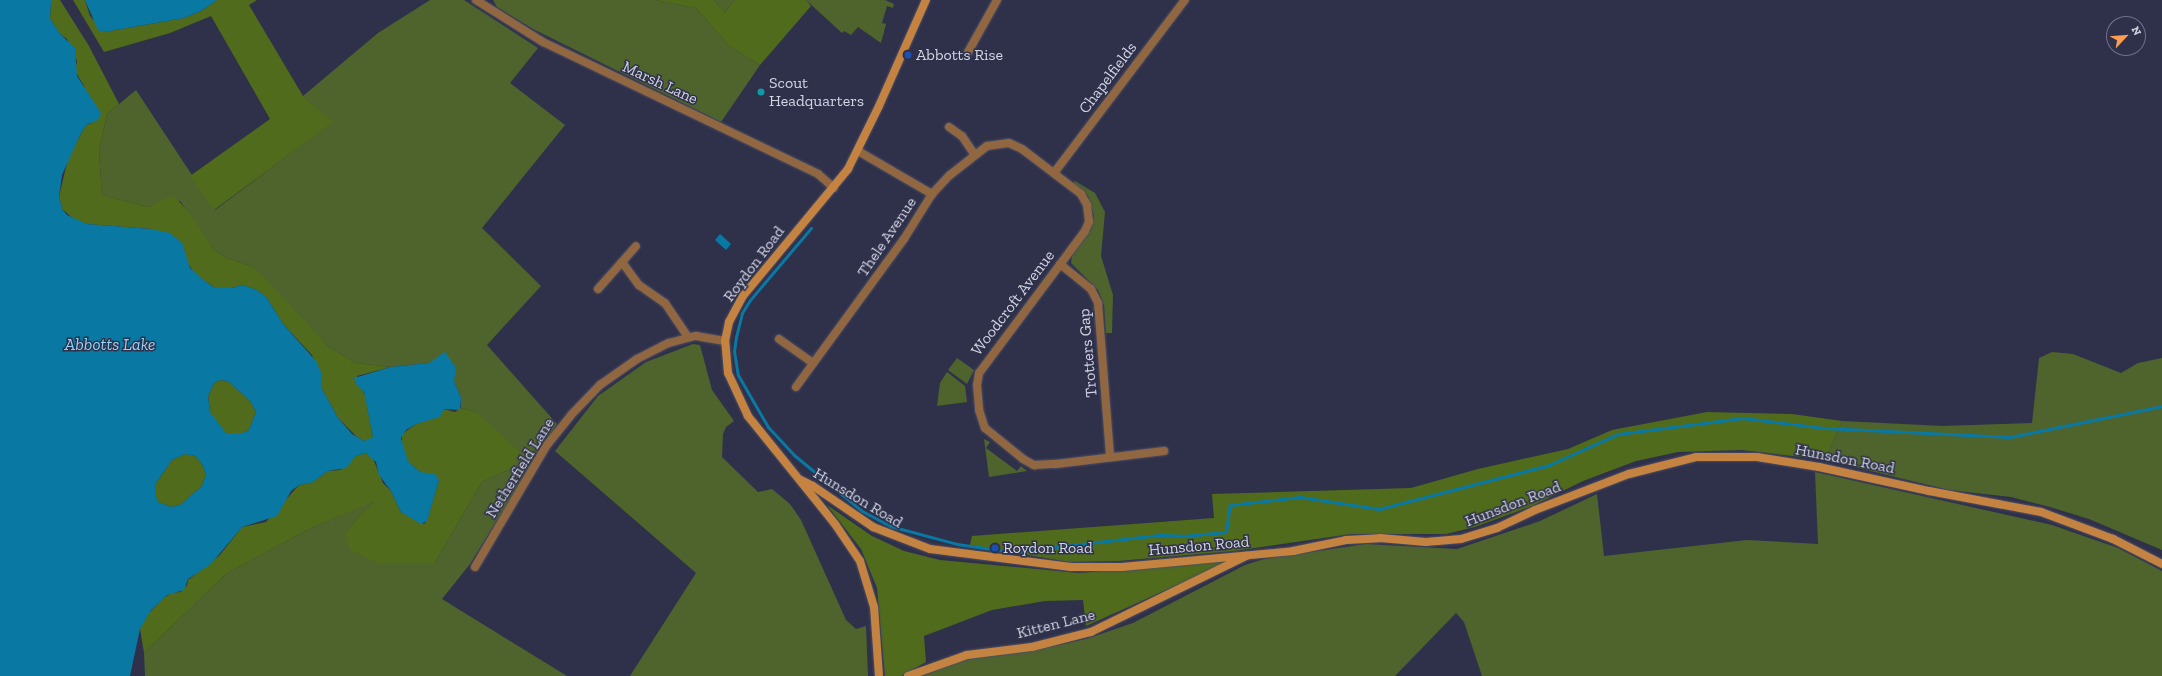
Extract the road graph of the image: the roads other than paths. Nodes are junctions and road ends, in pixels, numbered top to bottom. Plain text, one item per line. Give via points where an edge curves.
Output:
1 (476, 0) edge
2 (926, 0) edge
3 (997, 0) edge
4 (1185, 0) edge
5 (967, 54) dead end
6 (949, 127) dead end
7 (858, 151) junction
8 (975, 154) junction
9 (1054, 173) junction
10 (834, 188) junction
11 (932, 194) junction
12 (636, 246) dead end
13 (622, 262) junction
14 (1060, 264) junction
15 (598, 289) dead end
16 (688, 337) junction
17 (779, 339) dead end
18 (725, 341) junction
19 (814, 363) junction
20 (796, 387) dead end
21 (1164, 451) dead end
22 (1110, 456) junction
23 (801, 480) junction
24 (1247, 556) junction
25 (2162, 564) edge
26 (475, 566) dead end
27 (879, 676) edge
28 (908, 676) edge

1 - 10 street, Marsh Lane via 543,42 818,174
2 - 7 main road, Roydon Road
3 - 5 street
4 - 9 street, Chapelfields
6 - 8 street via 962,136
7 - 10 main road, Roydon Road
7 - 11 street, Thele Avenue
8 - 9 street, Woodcroft Avenue via 990,144 1009,143 1022,149
8 - 11 street, Woodcroft Avenue
9 - 14 street, Woodcroft Avenue via 1081,194 1089,211 1089,222 1085,231
10 - 18 main road, Roydon Road via 743,296 729,322
11 - 19 street, Thele Avenue via 904,239
12 - 13 street
13 - 15 street
13 - 16 street via 639,285 665,303
14 - 22 street, Trotters Gap via 1091,288 1098,303
14 - 22 street, Woodcroft Avenue via 982,367 977,385 980,410 985,428 992,436 1034,465
16 - 18 street, Netherfield Lane via 704,336
16 - 26 street, Netherfield Lane via 637,359 616,372 583,401 547,445
17 - 19 street
18 - 23 main road, Roydon Road via 728,373 739,401 756,429
19 - 20 street, Thele Avenue
21 - 22 street, Woodcroft Avenue
23 - 24 main road, Hunsdon Road via 874,527 930,549 1071,567 1122,567
23 - 27 main road, Roydon Road via 855,551 865,573 874,607
24 - 25 main road, Hunsdon Road via 1293,551 1346,540 1380,538 1426,542 1461,539 1497,528 1535,510 1630,474 1696,457 1756,457 1820,467 2041,512 2113,538
24 - 28 main road, Kitten Lane via 1091,632 1032,647 967,655

